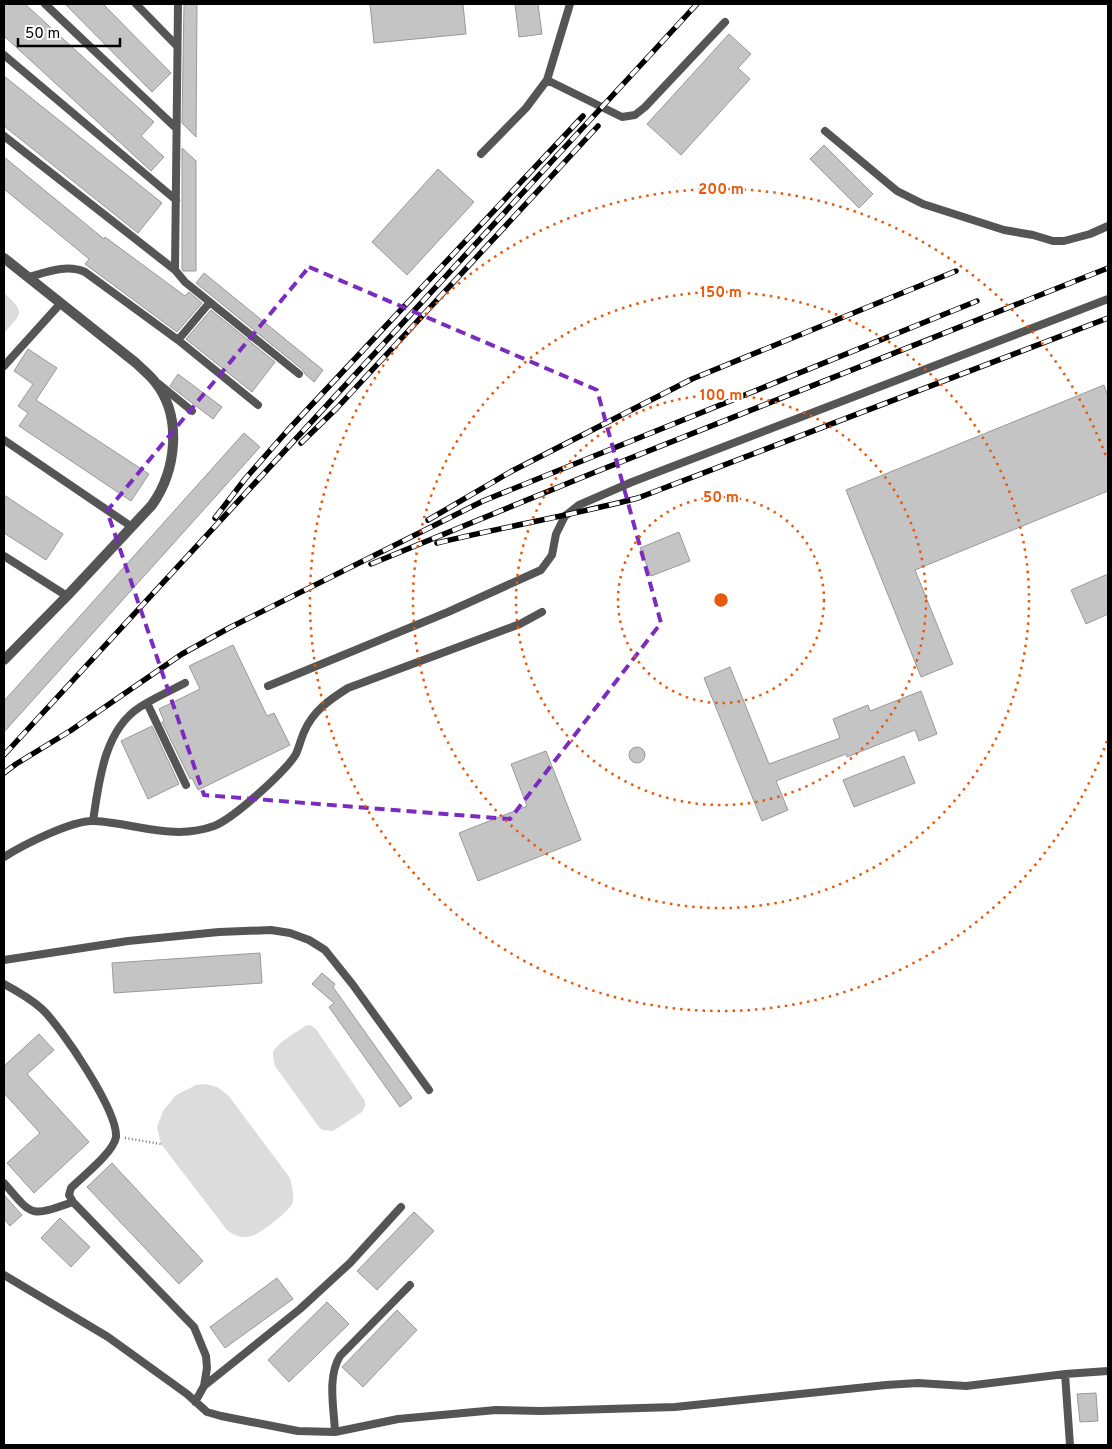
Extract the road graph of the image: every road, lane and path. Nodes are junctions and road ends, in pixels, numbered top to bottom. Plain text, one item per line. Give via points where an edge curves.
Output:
1 (46, 4) edge
2 (136, 4) edge
3 (178, 4) edge
4 (570, 4) edge
5 (725, 22) dead end
6 (177, 46) junction
7 (4, 55) edge
8 (548, 80) junction
9 (176, 128) junction
10 (825, 132) dead end
11 (4, 136) edge
12 (481, 154) dead end
13 (176, 200) junction
14 (1108, 226) edge
15 (4, 258) edge
16 (174, 270) junction
17 (29, 277) junction
18 (1108, 299) edge
19 (210, 302) junction
20 (60, 304) junction
21 (178, 340) junction
22 (4, 366) edge
23 (299, 374) dead end
24 (155, 382) junction
25 (258, 405) dead end
26 (192, 412) dead end
27 (4, 440) edge
28 (132, 527) junction
29 (4, 556) edge
30 (66, 596) junction
31 (542, 612) dead end
32 (4, 660) edge
33 (185, 683) dead end
34 (268, 686) dead end
35 (147, 703) junction
36 (186, 785) dead end
37 (93, 821) junction
38 (4, 857) edge
39 (4, 960) edge
40 (4, 984) edge
41 (429, 1090) dead end
42 (116, 1137) junction
43 (161, 1144) dead end
44 (4, 1184) edge
45 (73, 1202) junction
46 (401, 1207) dead end
47 (4, 1275) edge
48 (410, 1285) dead end
49 (1108, 1371) edge
50 (1065, 1374) junction
51 (204, 1386) junction
52 (195, 1402) junction
53 (335, 1432) junction
54 (1070, 1445) edge

1 - 9 lane
2 - 6 lane
3 - 6 lane
4 - 8 lane
5 - 8 lane via 634,115 622,117
6 - 9 lane
7 - 13 lane
8 - 12 lane
9 - 13 lane
10 - 14 lane via 897,192 923,204 1053,241 1090,234
11 - 16 lane
13 - 16 lane
15 - 17 street
16 - 19 lane
17 - 20 street
17 - 21 lane via 76,268
18 - 34 lane via 579,505 565,516 556,534 552,555 542,570
19 - 21 lane
19 - 23 lane
20 - 22 lane
20 - 24 street via 136,363
21 - 25 lane
24 - 26 lane
24 - 28 street via 167,402 174,440 168,474 160,493
27 - 28 lane
28 - 30 street
29 - 30 lane
30 - 32 street
31 - 37 lane via 520,624 348,688 310,719 296,754 278,775 216,825 193,832 168,832
33 - 35 lane
35 - 36 lane
35 - 37 lane via 119,726 112,740
37 - 38 lane via 55,831
39 - 41 lane via 128,941 220,932 272,930 290,933 325,950
40 - 42 lane via 42,1009 63,1034 111,1115
42 - 43 path
42 - 45 lane via 107,1152 71,1188
44 - 45 lane via 34,1212
45 - 51 lane via 194,1327 206,1356 208,1368
46 - 51 lane via 350,1263 300,1309
47 - 52 lane via 108,1336
48 - 53 lane via 334,1364
49 - 50 lane
50 - 53 lane via 966,1386 886,1385 675,1407 477,1411 398,1419
50 - 54 lane
51 - 52 lane
52 - 53 lane via 207,1412 220,1416 298,1432

